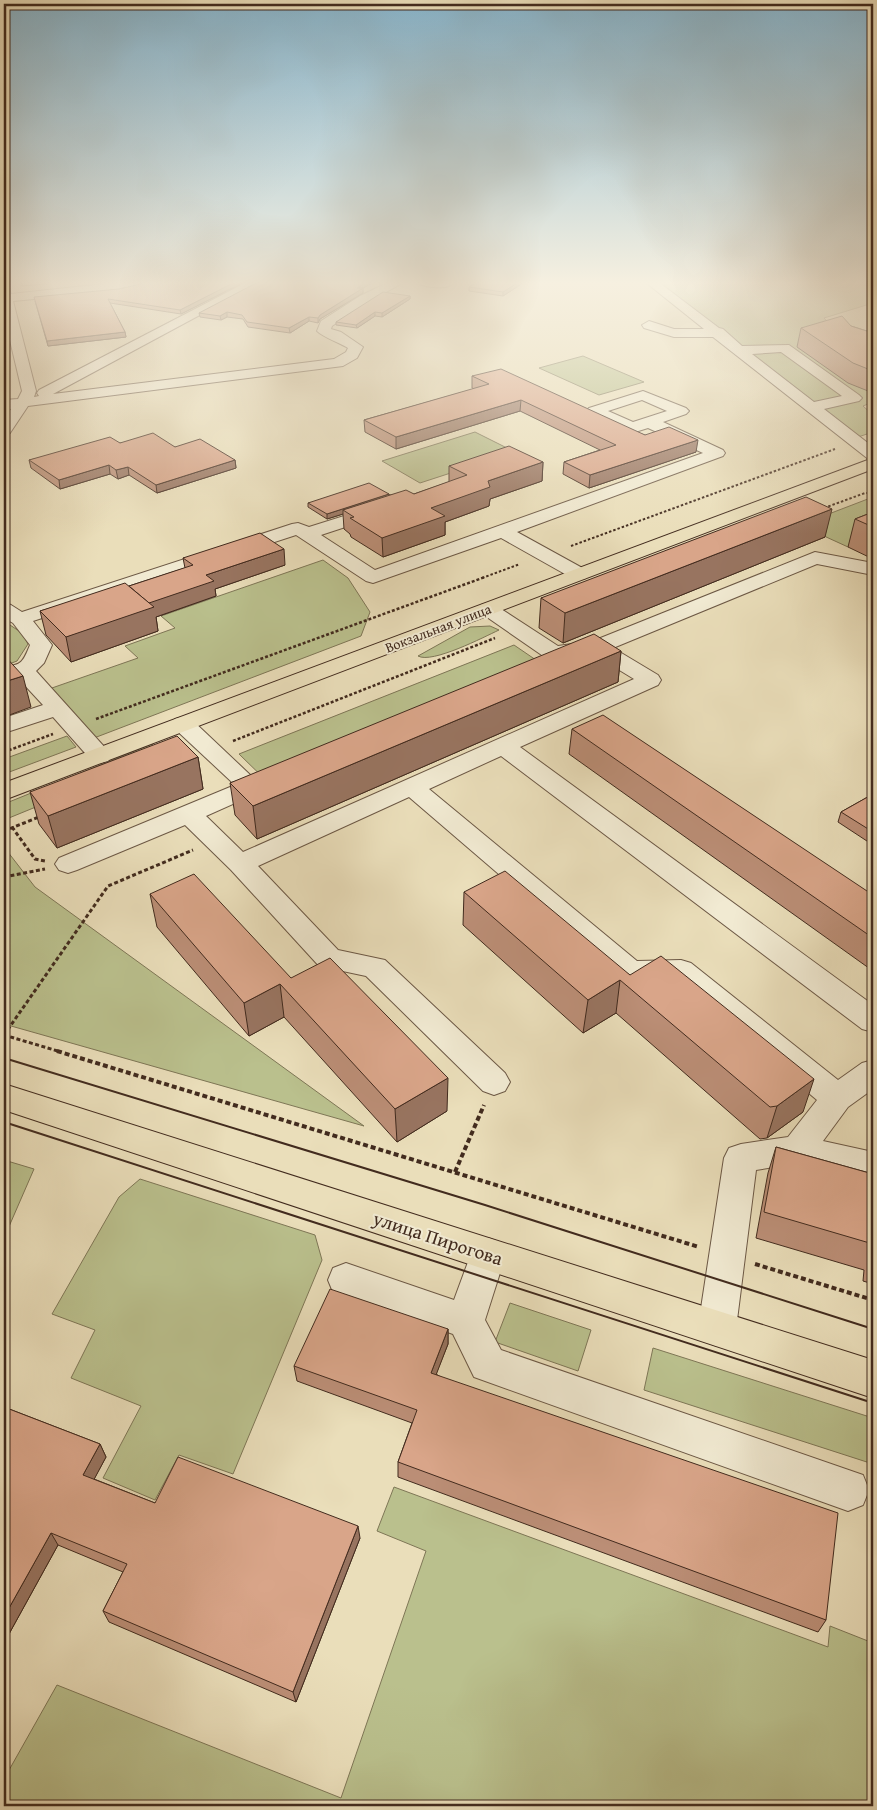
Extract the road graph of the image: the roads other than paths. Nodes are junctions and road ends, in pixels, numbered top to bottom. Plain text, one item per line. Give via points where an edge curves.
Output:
1 (20, 365) edge
2 (96, 365) edge
3 (239, 365) edge
4 (315, 365) edge
5 (760, 365) edge
6 (808, 365) edge
7 (12, 388) dead end
8 (54, 388) junction
9 (27, 397) junction
10 (4, 405) edge
11 (812, 407) junction
12 (649, 422) dead end
13 (4, 430) edge
14 (846, 443) junction
15 (873, 447) edge
16 (873, 455) edge
17 (873, 463) edge
18 (398, 503) edge
19 (502, 531) junction
20 (306, 534) junction
21 (873, 569) edge
22 (579, 574) junction
23 (488, 609) junction
24 (12, 614) edge
25 (597, 647) junction
26 (14, 672) edge
27 (57, 708) junction
28 (183, 724) junction
29 (4, 726) edge
30 (503, 746) junction
31 (100, 756) junction
32 (412, 787) junction
33 (4, 792) edge
34 (189, 814) junction
35 (68, 864) road end
36 (240, 864) junction
37 (873, 1021) edge
38 (873, 1072) edge
39 (494, 1082) road end
40 (4, 1097) edge
41 (837, 1098) junction
42 (798, 1149) junction
43 (873, 1166) edge
44 (488, 1254) junction
45 (346, 1280) dead end
46 (466, 1321) junction
47 (717, 1328) junction
48 (873, 1378) edge
49 (848, 1490) dead end

1 - 9 street
2 - 8 street
3 - 8 street
4 - 9 street
5 - 11 street
6 - 11 street via 854,398
7 - 9 street
8 - 9 street
9 - 10 street
9 - 13 street
11 - 14 street
12 - 19 street via 717,453
14 - 15 street
14 - 16 street
17 - 22 main road, Вокзальная улица
18 - 20 street
19 - 20 street via 373,577
19 - 22 street
20 - 24 street via 298,528
21 - 25 street via 815,558
22 - 23 main road, Вокзальная улица
23 - 25 street via 554,653
23 - 28 main road, Вокзальная улица
24 - 26 street via 40,645 33,663
25 - 30 street via 650,680
26 - 27 street
27 - 29 street
27 - 31 street
28 - 31 main road, Вокзальная улица
28 - 34 street via 251,787
30 - 32 street
30 - 37 street
31 - 33 main road, Вокзальная улица
32 - 36 street
32 - 41 street via 631,972 681,970
34 - 35 street
34 - 36 street
36 - 39 street via 328,959 375,967
38 - 41 street
40 - 44 main road, улица Пирогова
41 - 42 street
42 - 43 street
42 - 47 street via 741,1158
44 - 46 street
44 - 47 main road, улица Пирогова
45 - 46 street
46 - 49 street via 488,1364
47 - 48 main road, улица Пирогова

